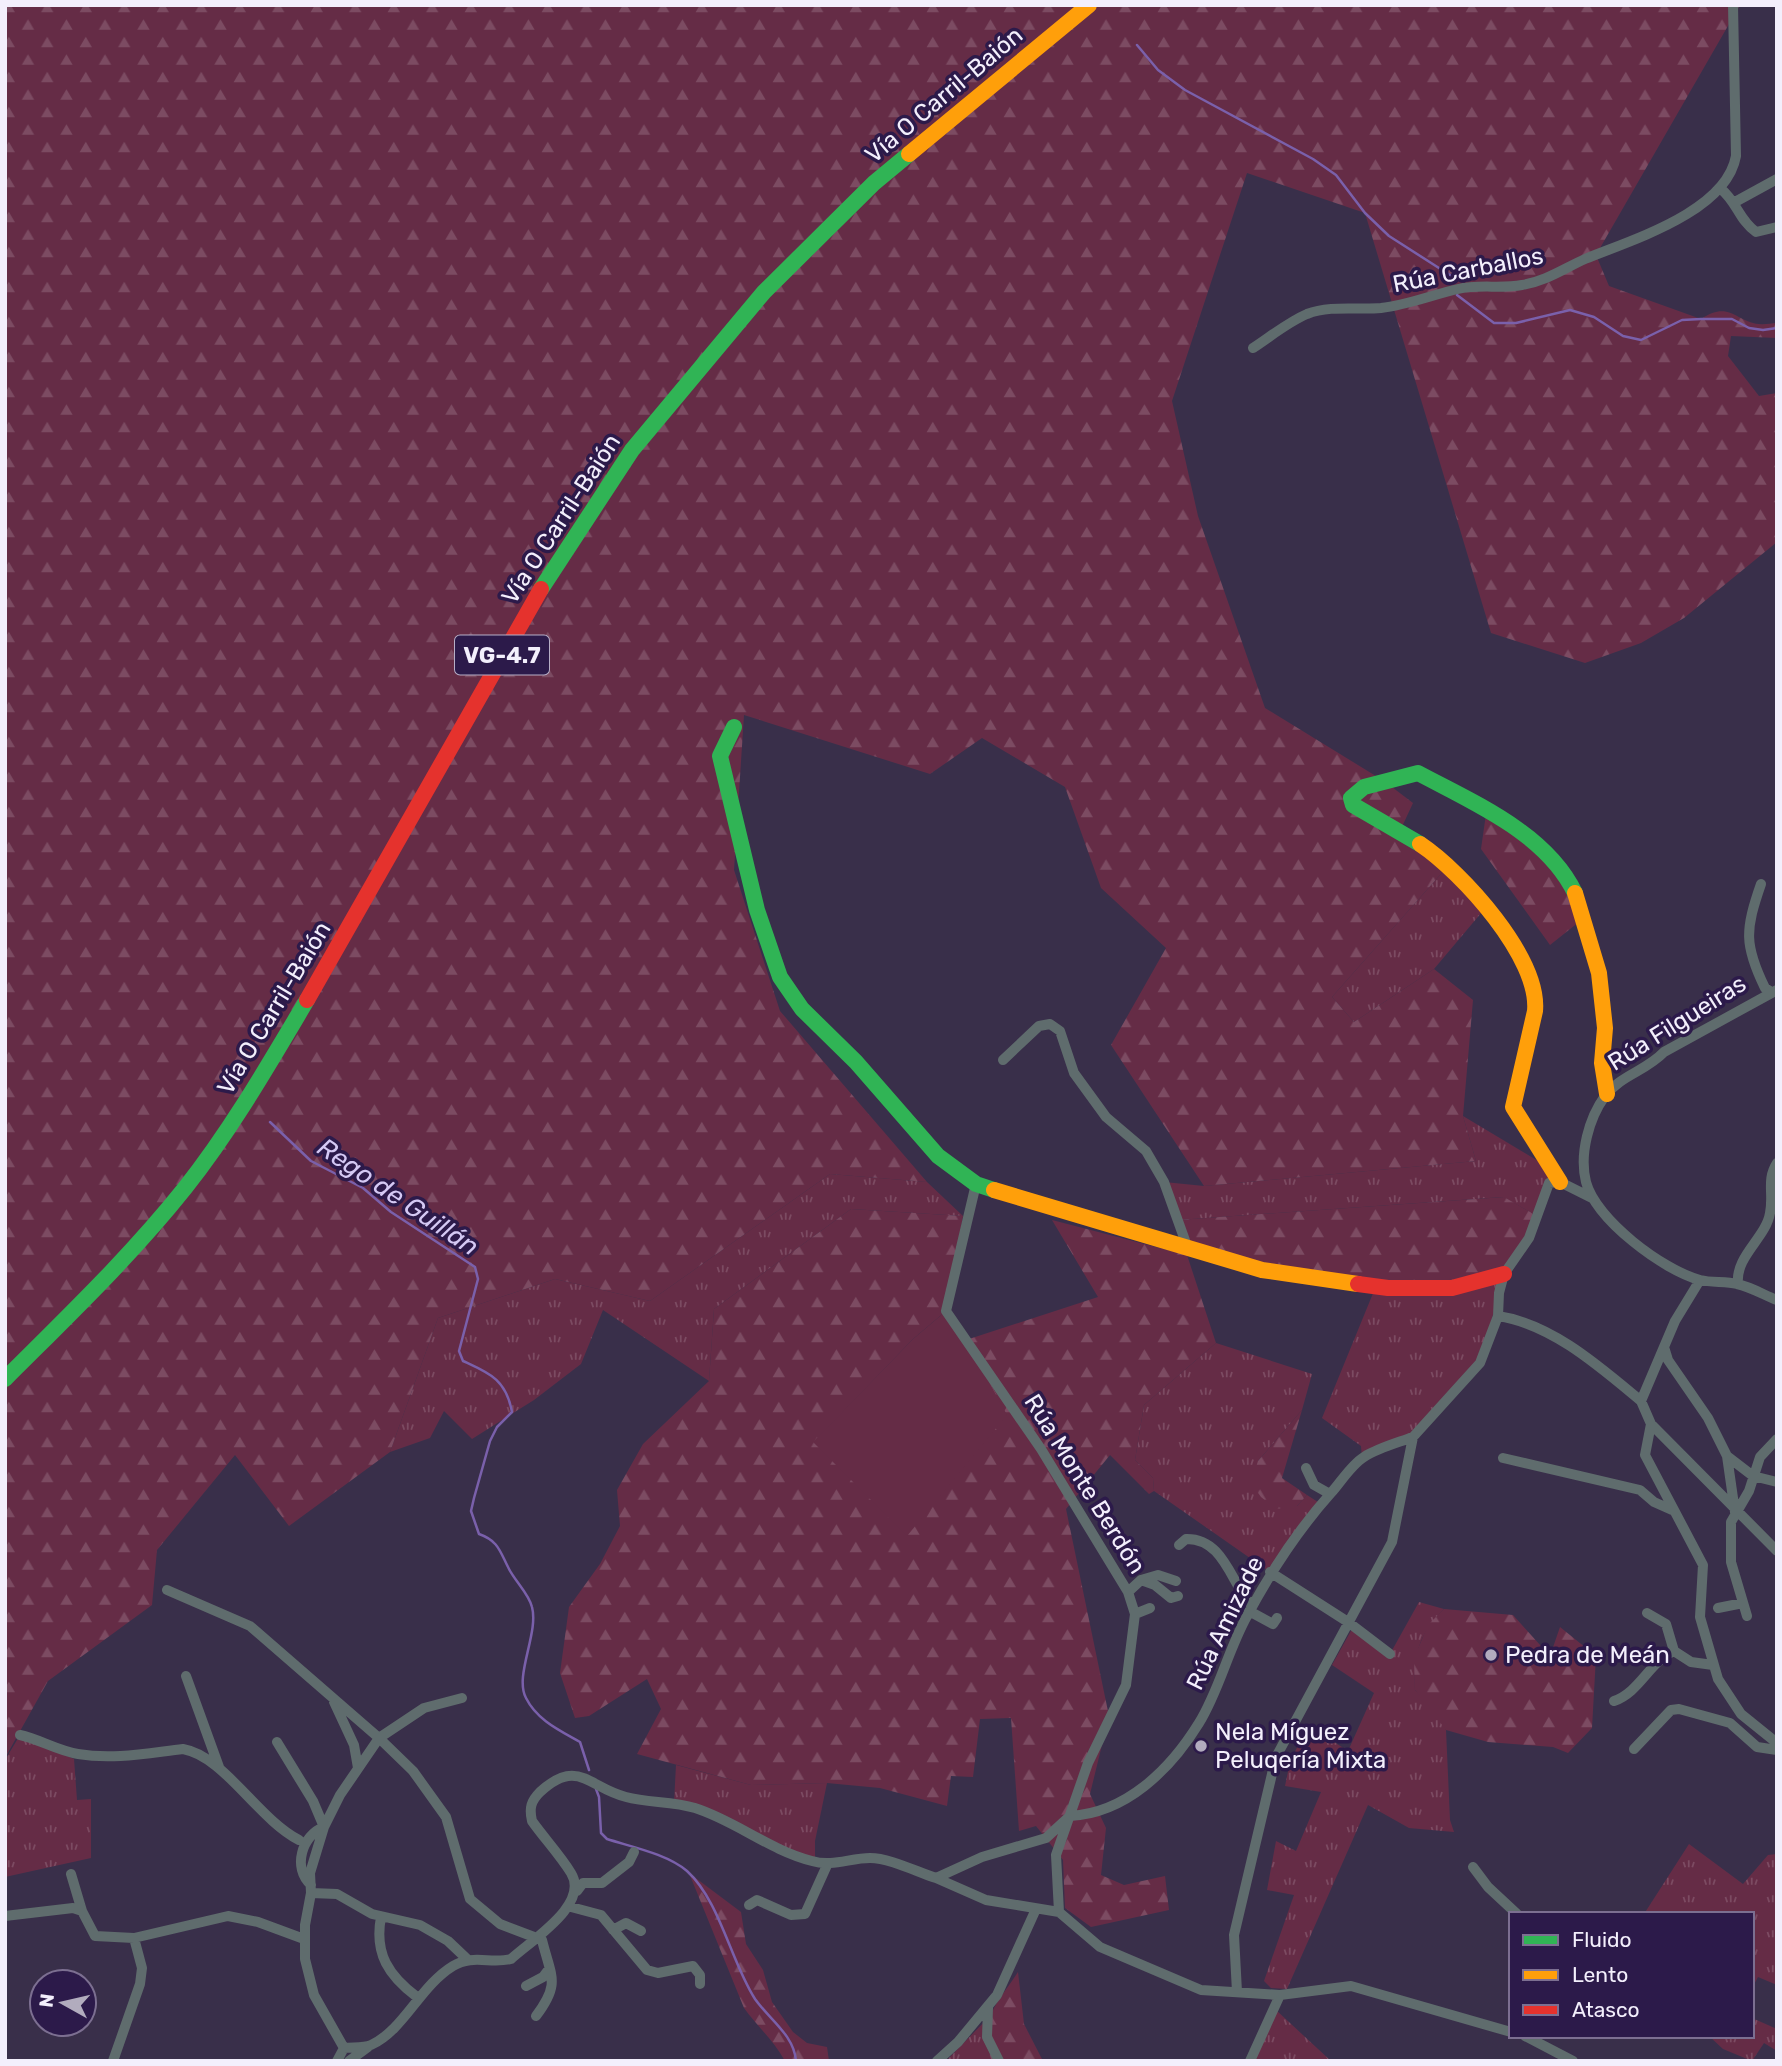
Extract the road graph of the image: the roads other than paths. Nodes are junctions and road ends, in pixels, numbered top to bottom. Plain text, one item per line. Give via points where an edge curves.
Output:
1 (1089, 5) edge
2 (1733, 5) edge
3 (1777, 179) edge
4 (1721, 190) junction
5 (1735, 202) junction
6 (1777, 227) edge
7 (1253, 348) dead end
8 (734, 727) dead end
9 (1761, 884) dead end
10 (1774, 990) edge
11 (1003, 1060) dead end
12 (1607, 1094) junction
13 (1777, 1163) edge
14 (1560, 1182) junction
15 (976, 1184) junction
16 (1592, 1198) junction
17 (1186, 1246) junction
18 (1504, 1274) junction
19 (1700, 1280) junction
20 (1738, 1284) junction
21 (1777, 1300) edge
22 (1498, 1316) junction
23 (1664, 1347) junction
24 (5, 1380) edge
25 (1641, 1401) junction
26 (1651, 1424) junction
27 (1413, 1437) junction
28 (1777, 1439) edge
29 (1727, 1456) junction
30 (1503, 1458) dead end
31 (1306, 1468) dead end
32 (1753, 1476) junction
33 (1777, 1482) edge
34 (1330, 1494) junction
35 (1672, 1510) junction
36 (1735, 1512) junction
37 (1179, 1545) dead end
38 (1777, 1551) edge
39 (1270, 1572) junction
40 (1141, 1580) junction
41 (1176, 1581) dead end
42 (167, 1590) dead end
43 (1128, 1592) junction
44 (1178, 1596) dead end
45 (1743, 1603) junction
46 (1150, 1608) dead end
47 (1718, 1608) dead end
48 (1250, 1609) junction
49 (1647, 1613) dead end
50 (1135, 1614) junction
51 (1746, 1616) dead end
52 (1277, 1618) dead end
53 (1348, 1622) junction
54 (1675, 1651) junction
55 (1390, 1654) dead end
56 (1713, 1665) junction
57 (186, 1676) dead end
58 (462, 1698) dead end
59 (1614, 1700) dead end
60 (334, 1701) junction
61 (1741, 1714) junction
62 (1738, 1728) junction
63 (19, 1735) dead end
64 (379, 1738) junction
65 (277, 1741) dead end
66 (1777, 1742) edge
67 (1634, 1749) dead end
68 (1777, 1750) edge
69 (219, 1768) junction
70 (358, 1770) junction
71 (1070, 1816) junction
72 (324, 1827) junction
73 (303, 1840) junction
74 (316, 1849) junction
75 (634, 1852) dead end
76 (828, 1863) junction
77 (1473, 1867) dead end
78 (71, 1874) dead end
79 (936, 1878) junction
80 (311, 1889) junction
81 (577, 1891) junction
82 (749, 1905) dead end
83 (570, 1907) junction
84 (1035, 1909) junction
85 (82, 1911) junction
86 (1059, 1912) junction
87 (1515, 1912) edge
88 (5, 1916) edge
89 (381, 1917) junction
90 (613, 1930) junction
91 (641, 1931) dead end
92 (537, 1935) junction
93 (134, 1938) junction
94 (304, 1939) junction
95 (467, 1959) junction
96 (549, 1969) junction
97 (700, 1984) dead end
98 (526, 1986) dead end
99 (1237, 1992) junction
100 (1280, 1995) junction
101 (417, 1997) junction
102 (988, 2008) junction
103 (536, 2016) dead end
104 (1509, 2031) edge
105 (1531, 2038) edge
106 (368, 2046) junction
107 (344, 2048) junction
108 (1564, 2060) edge
109 (113, 2061) edge
110 (337, 2061) edge
111 (349, 2061) edge
112 (937, 2061) edge
113 (999, 2061) edge
114 (1250, 2061) edge

1 - 24 main road, Vía O Carril-Baión / VG-4.7 via 856,201 718,344 632,450 531,603 250,1097 185,1188 117,1267
2 - 4 street via 1736,156 1733,174
3 - 5 street
4 - 5 street
4 - 7 street, Rúa Carballos via 1653,234 1554,276 1521,285 1461,288 1380,308 1307,314
5 - 6 street via 1756,232
8 - 15 main road via 720,756 757,910 780,977 802,1009 856,1062 937,1156
9 - 10 street, Rúa Filgueiras via 1751,914 1749,941 1752,964 1765,988
10 - 12 street, Rúa Filgueiras via 1664,1052 1651,1065 1618,1081
11 - 17 street via 1039,1027 1050,1024 1060,1031 1074,1073 1106,1117 1146,1151 1164,1182
12 - 14 main road via 1599,974 1566,874 1495,814 1418,773 1364,788 1351,798 1353,805 1448,866 1527,972 1536,994 1535,1011 1513,1107
12 - 16 street via 1596,1109 1584,1158
13 - 20 street via 1770,1180 1770,1213 1741,1264
14 - 16 street
14 - 18 street via 1549,1182 1529,1238
15 - 17 main road
15 - 43 street, Rúa Monte Berdón via 946,1311 1041,1449
16 - 19 street via 1630,1239
17 - 18 main road via 1262,1270 1388,1288 1452,1288
18 - 22 street
19 - 20 street
19 - 23 street
20 - 21 street
22 - 25 street via 1542,1329
22 - 27 street via 1480,1363
23 - 25 street
23 - 29 street
25 - 26 street
26 - 35 street via 1645,1455
26 - 36 street
27 - 34 street, Rúa Amizade via 1362,1458
27 - 53 street via 1392,1542
28 - 32 street via 1759,1457
29 - 32 street
29 - 36 street
30 - 35 street via 1640,1490
31 - 34 street via 1314,1485
32 - 33 street
32 - 36 street via 1745,1500
34 - 39 street, Rúa Amizade
35 - 56 street via 1703,1565 1700,1617
36 - 38 street
36 - 45 street via 1731,1562
37 - 48 street via 1190,1538 1199,1540 1228,1564
39 - 48 street, Rúa Amizade
39 - 53 street
40 - 41 street via 1158,1575
40 - 43 street
40 - 44 street via 1171,1598
42 - 60 street via 250,1626
43 - 50 street, Rúa Monte Berdón
45 - 47 street
45 - 51 street
46 - 50 street
48 - 52 street via 1273,1624
48 - 71 street, Rúa Amizade via 1200,1722 1163,1770 1111,1808
49 - 54 street via 1666,1624
50 - 71 street, Rúa Monte Berdón via 1126,1685 1088,1763
53 - 55 street
53 - 99 street via 1276,1756 1234,1935
54 - 56 street via 1691,1662
54 - 59 street via 1649,1669 1629,1694
56 - 61 street
57 - 69 street
58 - 64 street via 424,1707
60 - 64 street
60 - 70 street via 354,1745
61 - 62 street
61 - 66 street
62 - 67 street via 1688,1710 1671,1710
62 - 68 street via 1757,1747
63 - 69 street via 74,1754 96,1756 196,1751
64 - 70 street
64 - 92 street via 413,1771 446,1817 470,1899 500,1924
65 - 72 street
69 - 73 street via 253,1805
70 - 72 street
71 - 79 street via 1046,1838 982,1857
71 - 86 street, Rúa Monte Berdón via 1056,1855
72 - 73 street
72 - 74 street
73 - 74 street
73 - 80 street via 302,1872
74 - 80 street
75 - 81 street via 629,1862 602,1883 583,1882
76 - 79 street via 872,1858
76 - 81 street via 770,1846 695,1808 628,1798 586,1776 563,1776 533,1799 530,1812 572,1874
76 - 82 street via 805,1914 791,1915 757,1900
77 - 87 street
78 - 85 street
79 - 84 street via 986,1900
80 - 89 street via 337,1894
80 - 94 street
81 - 83 street
83 - 90 street via 601,1915
83 - 92 street
84 - 86 street
84 - 102 street
85 - 88 street via 73,1908
85 - 93 street via 95,1936
86 - 99 street via 1100,1947 1201,1990
89 - 95 street via 433,1930
89 - 101 street via 379,1941 386,1968
90 - 91 street via 626,1923
90 - 97 street via 647,1970 658,1973 693,1966
92 - 95 street via 511,1959
92 - 96 street
93 - 94 street via 228,1916
93 - 109 street via 142,1968 140,1984
94 - 107 street via 314,1995
95 - 101 street via 445,1971
96 - 98 street
96 - 103 street via 553,1989
99 - 100 street
100 - 104 street via 1351,1986
100 - 114 street
101 - 106 street via 396,2026
102 - 112 street
102 - 113 street via 988,2037
105 - 108 street
106 - 107 street
106 - 111 street
107 - 110 street

